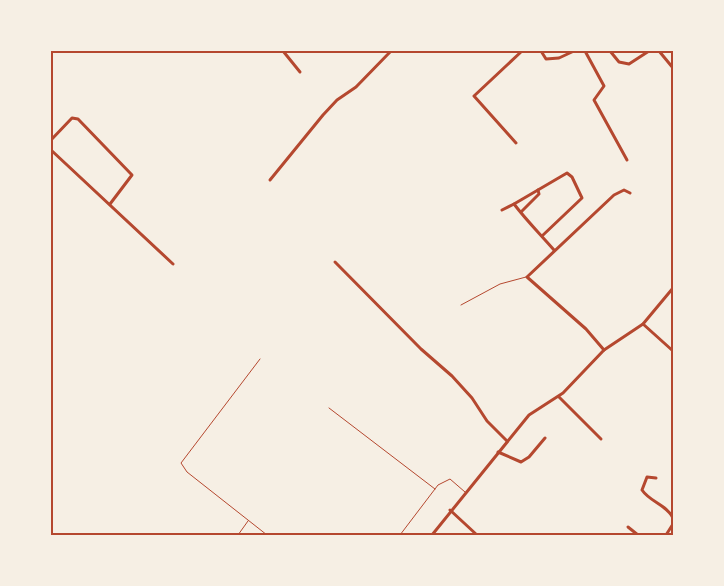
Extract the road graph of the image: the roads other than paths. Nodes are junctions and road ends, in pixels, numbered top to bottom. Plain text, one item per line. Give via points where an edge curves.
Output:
1 (283, 51) edge
2 (391, 51) edge
3 (522, 51) edge
4 (540, 51) edge
5 (574, 51) edge
6 (585, 51) edge
7 (610, 51) edge
8 (649, 51) edge
9 (659, 51) edge
10 (673, 68) edge
11 (300, 72) dead end
12 (51, 140) edge
13 (516, 143) dead end
14 (51, 150) edge
15 (627, 160) dead end
16 (270, 180) dead end
17 (538, 190) junction
18 (630, 193) dead end
19 (110, 204) junction
20 (514, 204) junction
21 (502, 210) dead end
22 (521, 212) junction
23 (542, 236) junction
24 (554, 250) junction
25 (335, 262) dead end
26 (173, 264) dead end
27 (526, 277) junction
28 (673, 288) edge
29 (461, 305) dead end
30 (643, 324) junction
31 (604, 350) junction
32 (673, 351) edge
33 (260, 359) dead end
34 (559, 396) junction
35 (329, 408) dead end
36 (545, 438) dead end
37 (601, 440) dead end
38 (507, 441) junction
39 (498, 452) junction
40 (656, 478) dead end
41 (435, 489) junction
42 (465, 492) junction
43 (450, 510) junction
44 (673, 518) edge
45 (248, 520) junction
46 (673, 524) edge
47 (628, 528) dead end
48 (238, 535) edge
49 (267, 535) edge
50 (400, 535) edge
51 (432, 535) edge
52 (477, 535) edge
53 (638, 535) edge
54 (666, 535) edge

1 - 11 street
2 - 16 street via 323,114
3 - 13 street via 474,96
4 - 5 street via 550,60
6 - 15 street via 604,86 594,100
7 - 8 street via 624,64
9 - 10 street
12 - 19 street via 72,118 78,119 132,175
14 - 19 street
17 - 20 street
17 - 22 street via 539,194
17 - 23 street via 567,173 582,198
18 - 24 street via 624,190 614,196
19 - 26 street
20 - 21 street
20 - 22 street
22 - 23 street
23 - 24 street
24 - 27 street
25 - 38 street via 452,376 472,398 487,422
27 - 29 lane via 500,284
27 - 31 street via 586,329
28 - 30 street
30 - 31 street
30 - 32 street
31 - 34 street
33 - 45 lane via 180,463
34 - 37 street
34 - 38 street via 529,415
35 - 41 lane
36 - 39 street via 521,462
38 - 39 street
39 - 42 street
40 - 44 street via 647,477 642,490 667,509
41 - 42 lane via 450,479
41 - 50 lane
42 - 43 street
43 - 51 street
43 - 52 street
45 - 48 lane
45 - 49 lane
46 - 54 street
47 - 53 street

